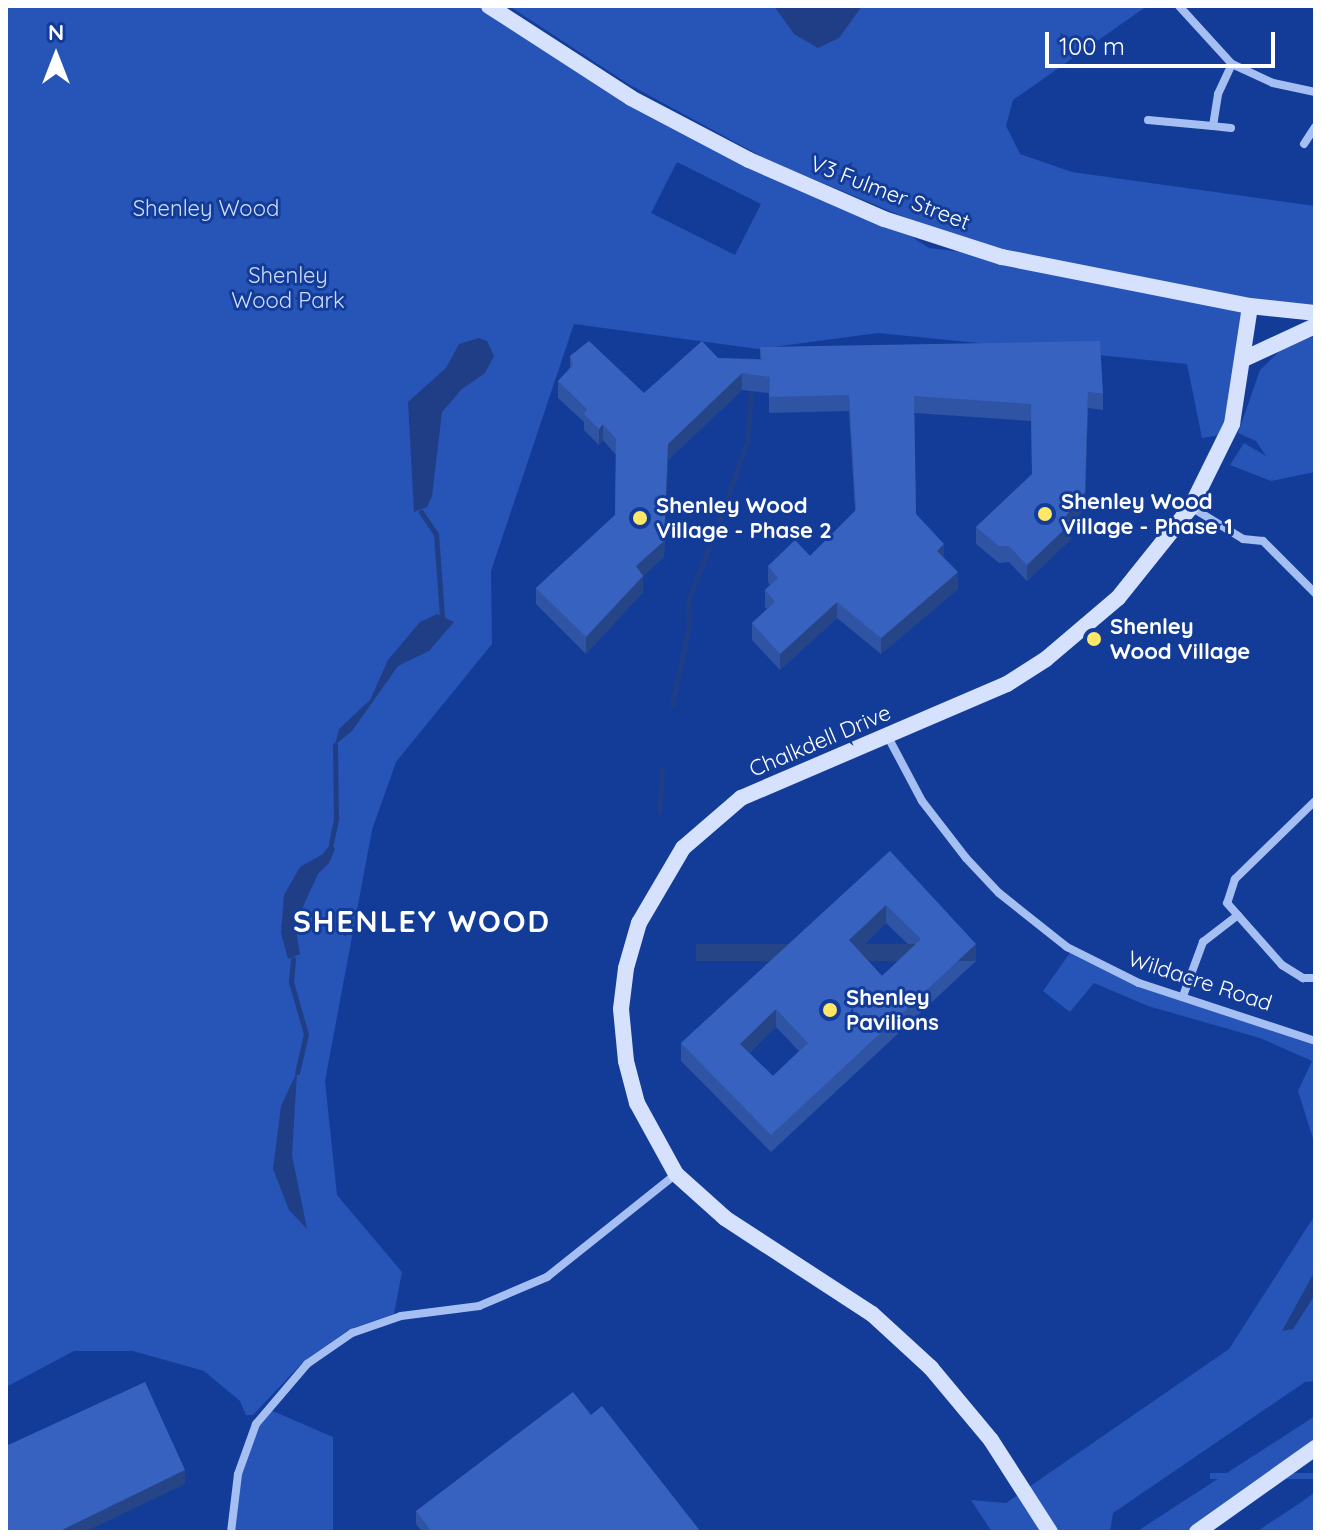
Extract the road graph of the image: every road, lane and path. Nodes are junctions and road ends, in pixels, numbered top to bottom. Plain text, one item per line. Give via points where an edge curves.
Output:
1 (489, 6) edge
2 (1179, 6) edge
3 (1232, 64) junction
4 (1315, 92) edge
5 (1148, 120) dead end
6 (1213, 126) junction
7 (1231, 128) dead end
8 (1315, 129) edge
9 (1304, 144) dead end
10 (1250, 306) junction
11 (1315, 313) edge
12 (1315, 326) edge
13 (1246, 358) junction
14 (1191, 507) junction
15 (1315, 593) edge
16 (888, 737) junction
17 (1315, 801) edge
18 (1238, 915) junction
19 (1315, 978) edge
20 (1183, 996) junction
21 (1315, 1041) edge
22 (676, 1174) junction
23 (1315, 1448) edge
24 (231, 1532) edge
25 (1050, 1532) edge
26 (1197, 1532) edge

1 - 10 street, V3 Fulmer Street via 631,98 749,160 884,219 1002,257
2 - 3 street
3 - 4 street via 1273,83
3 - 6 street via 1218,94
5 - 6 street
6 - 7 street
8 - 9 street
10 - 11 street, V3 Fulmer Street
10 - 13 street, Chalkdell Drive
12 - 13 street
13 - 14 street, Chalkdell Drive via 1232,424
14 - 15 street via 1243,539 1263,541
14 - 16 street, Chalkdell Drive via 1118,598 1046,659 1007,684
16 - 20 street, Wildacre Road via 922,801 999,893 1067,947 1102,967
16 - 22 street, Chalkdell Drive via 741,798 683,848 639,923 621,1009 626,1061 637,1103
17 - 18 street via 1235,879 1227,903
18 - 19 street via 1282,965 1303,978
18 - 20 street via 1203,942
20 - 21 street, Wildacre Road
22 - 24 street via 547,1277 479,1306 401,1316 352,1333 307,1364 256,1424 238,1474
22 - 25 street, Chalkdell Drive via 725,1218 872,1314 931,1368 991,1440
23 - 26 street

